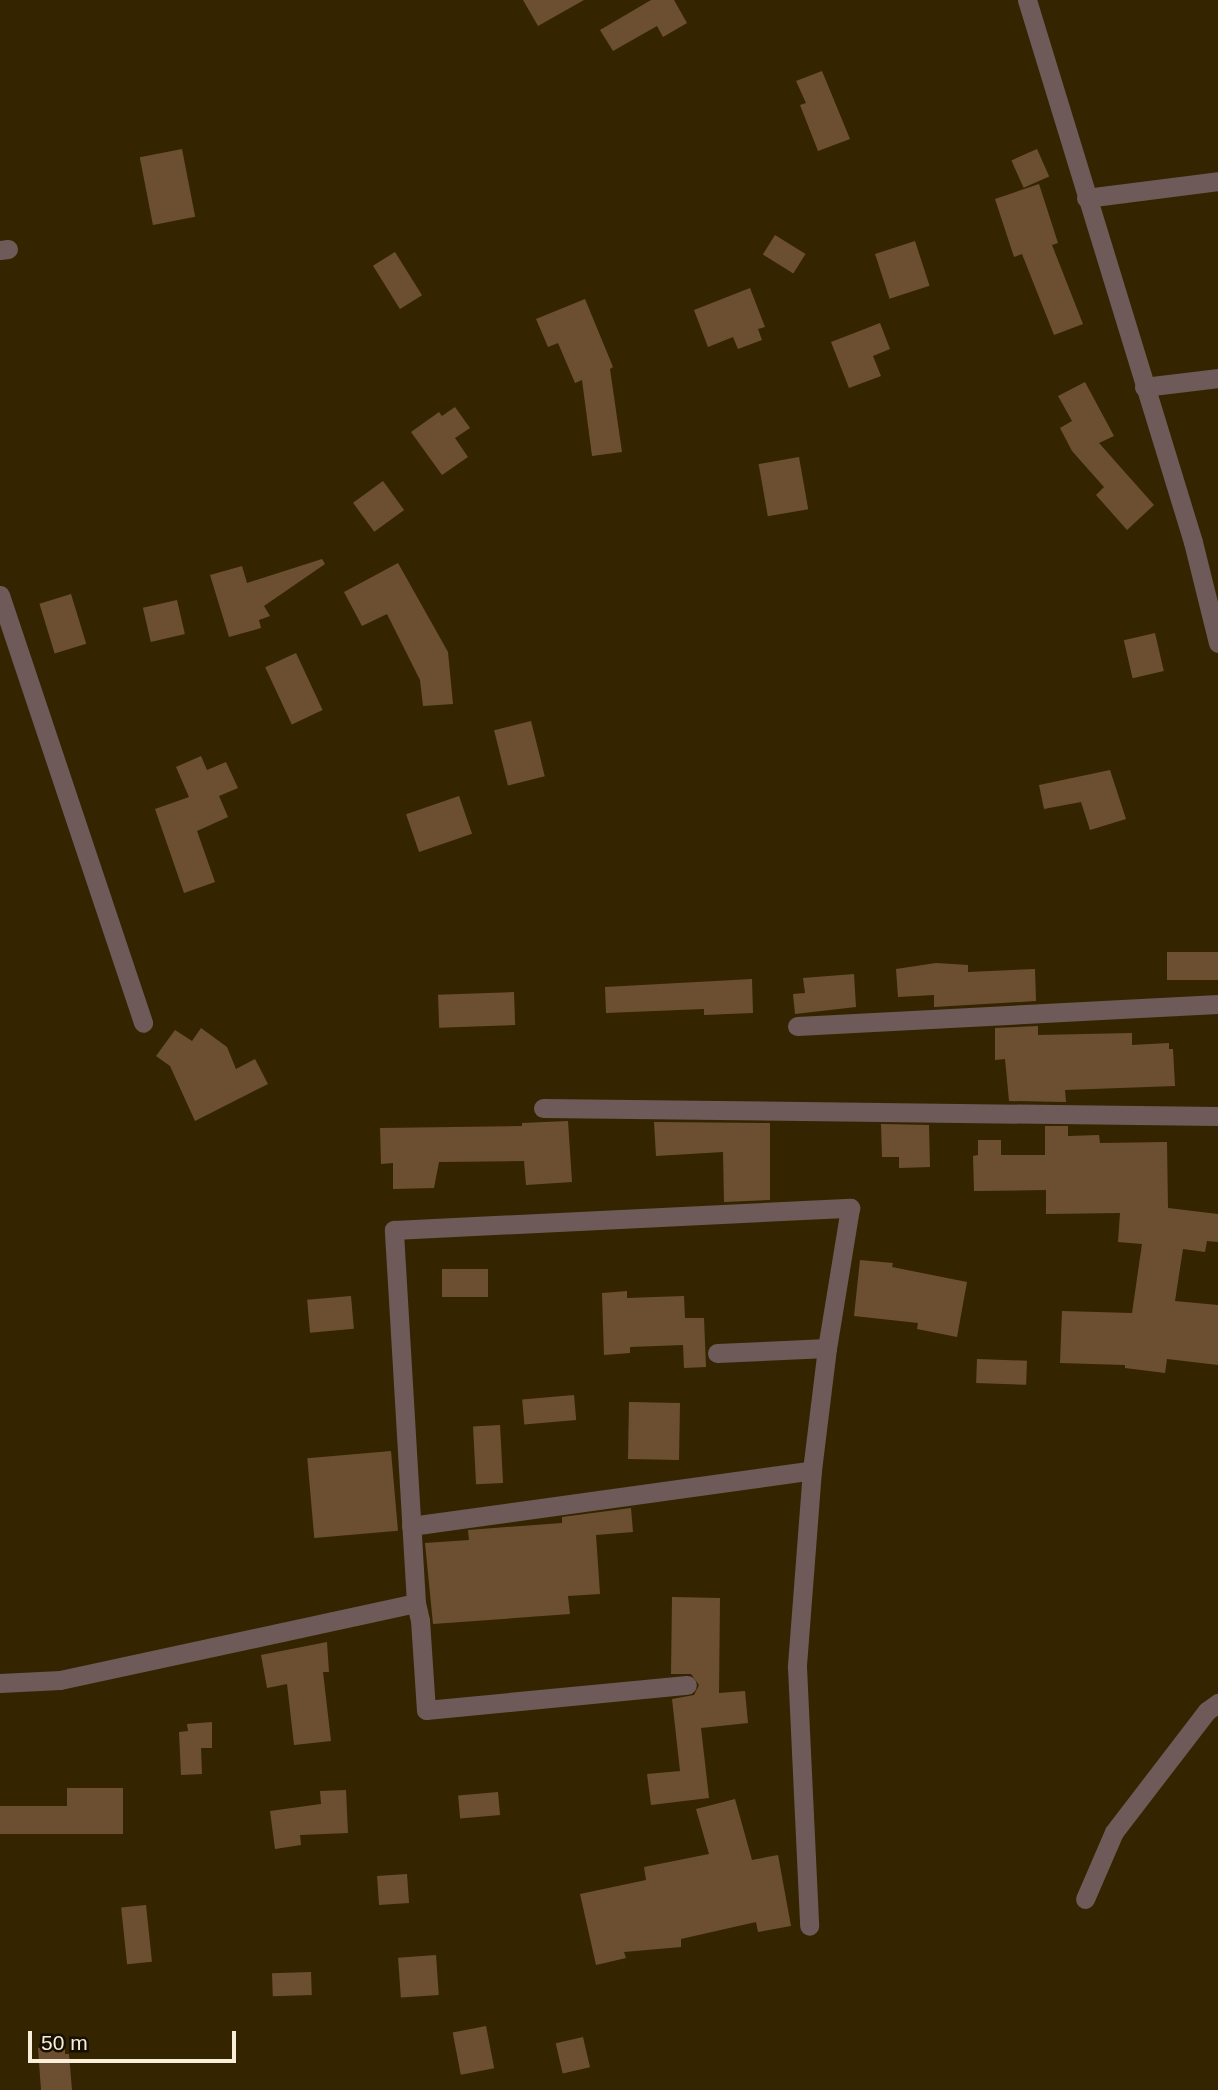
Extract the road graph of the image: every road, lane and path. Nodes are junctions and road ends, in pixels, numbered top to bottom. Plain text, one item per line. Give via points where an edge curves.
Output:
1 (1027, 0) edge
2 (1218, 181) edge
3 (1086, 198) junction
4 (1218, 378) edge
5 (1144, 387) junction
6 (0, 595) edge
7 (1218, 643) edge
8 (1218, 1004) edge
9 (143, 1023) dead end
10 (797, 1026) dead end
11 (543, 1108) dead end
12 (1218, 1116) edge
13 (827, 1348) junction
14 (717, 1353) dead end
15 (812, 1471) junction
16 (411, 1526) junction
17 (416, 1603) junction
18 (0, 1683) edge
19 (687, 1685) dead end
20 (1218, 1703) edge
21 (1085, 1899) dead end
22 (809, 1926) dead end

1 - 3 street
2 - 3 street
3 - 5 street
4 - 5 street
5 - 7 street via 1193,542
6 - 9 street
8 - 10 street
11 - 12 street
13 - 14 street
13 - 15 street
13 - 16 street via 850,1208 394,1230
15 - 16 street
15 - 22 street via 797,1667
16 - 17 street
17 - 18 street via 60,1680
17 - 19 street via 426,1710
20 - 21 street via 1207,1710 1114,1832

